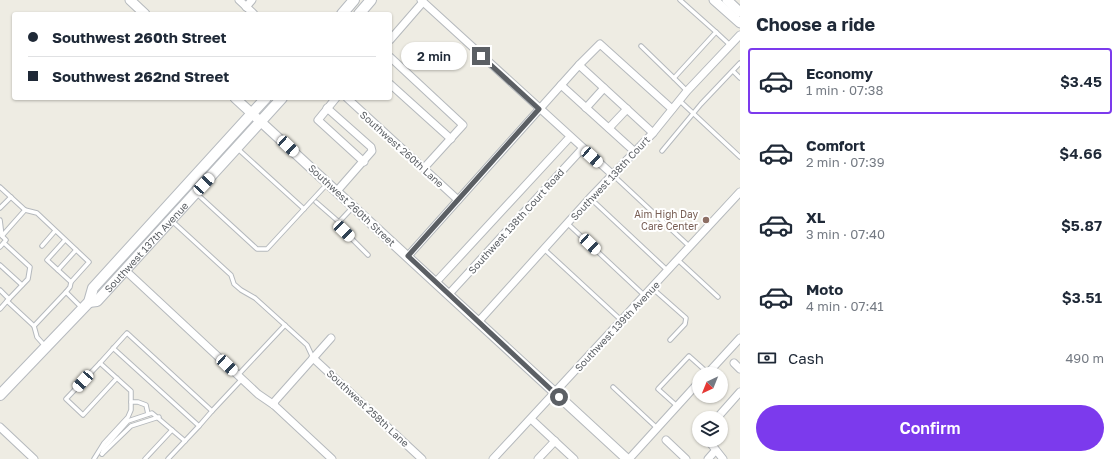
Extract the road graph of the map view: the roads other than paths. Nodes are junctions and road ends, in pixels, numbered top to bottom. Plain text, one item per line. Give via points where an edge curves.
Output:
1 (130, 0) edge
2 (238, 0) edge
3 (252, 0) edge
4 (354, 0) edge
5 (371, 0) edge
6 (680, 0) edge
7 (714, 0) edge
8 (727, 0) edge
9 (422, 1) edge
10 (246, 7) junction
11 (143, 12) edge
12 (252, 12) edge
13 (344, 12) edge
14 (361, 12) edge
15 (740, 12) edge
16 (740, 23) edge
17 (716, 32) junction
18 (740, 35) edge
19 (392, 38) edge
20 (730, 45) junction
21 (641, 46) dead end
22 (392, 59) edge
23 (740, 63) edge
24 (579, 65) junction
25 (733, 71) junction
26 (674, 78) junction
27 (740, 78) edge
28 (561, 85) junction
29 (392, 86) edge
30 (604, 88) junction
31 (687, 91) junction
32 (238, 100) edge
33 (264, 100) edge
34 (280, 100) edge
35 (334, 100) edge
36 (349, 100) edge
37 (680, 101) junction
38 (328, 108) junction
39 (586, 108) junction
40 (539, 109) junction
41 (627, 109) junction
42 (672, 109) junction
43 (252, 113) junction
44 (694, 115) junction
45 (261, 122) junction
46 (609, 128) junction
47 (653, 133) junction
48 (570, 137) junction
49 (451, 139) junction
50 (237, 148) junction
51 (582, 148) junction
52 (662, 151) dead end
53 (635, 152) junction
54 (740, 156) edge
55 (364, 162) junction
56 (424, 168) junction
57 (612, 175) junction
58 (328, 183) junction
59 (0, 187) edge
60 (337, 191) junction
61 (196, 192) junction
62 (740, 192) edge
63 (11, 197) junction
64 (590, 198) junction
65 (458, 200) junction
66 (316, 202) dead end
67 (354, 206) junction
68 (0, 208) edge
69 (304, 209) junction
70 (25, 210) junction
71 (0, 220) edge
72 (171, 220) junction
73 (339, 222) junction
74 (567, 223) junction
75 (55, 231) junction
76 (2, 236) junction
77 (65, 240) junction
78 (4, 243) junction
79 (42, 246) dead end
80 (690, 247) junction
81 (0, 248) edge
82 (544, 249) junction
83 (76, 250) junction
84 (368, 255) dead end
85 (408, 256) junction
86 (678, 260) junction
87 (0, 265) edge
88 (58, 270) junction
89 (126, 270) junction
90 (668, 270) junction
91 (71, 282) junction
92 (436, 282) junction
93 (22, 285) junction
94 (652, 288) junction
95 (0, 290) edge
96 (66, 292) junction
97 (449, 294) junction
98 (645, 296) junction
99 (718, 297) dead end
100 (8, 300) junction
101 (86, 305) junction
102 (0, 309) edge
103 (479, 321) junction
104 (622, 321) junction
105 (285, 325) junction
106 (34, 326) junction
107 (331, 338) dead end
108 (740, 338) edge
109 (670, 340) dead end
110 (46, 347) junction
111 (113, 348) junction
112 (313, 358) junction
113 (100, 363) junction
114 (734, 363) dead end
115 (700, 367) edge
116 (713, 367) edge
117 (740, 369) edge
118 (240, 377) junction
119 (117, 378) junction
120 (613, 387) dead end
121 (692, 390) edge
122 (740, 392) edge
123 (555, 393) junction
124 (0, 396) edge
125 (131, 402) junction
126 (274, 405) junction
127 (677, 406) junction
128 (212, 411) junction
129 (723, 411) edge
130 (148, 414) junction
131 (158, 417) junction
132 (531, 419) junction
133 (199, 426) junction
134 (0, 427) edge
135 (657, 428) junction
136 (172, 430) junction
137 (666, 440) dead end
138 (185, 441) junction
139 (555, 441) junction
140 (712, 447) edge
141 (715, 451) junction
142 (100, 455) junction
143 (34, 459) edge
144 (94, 459) edge
145 (145, 459) edge
146 (168, 459) edge
147 (332, 459) edge
148 (422, 459) edge
149 (493, 459) edge
150 (538, 459) edge
151 (574, 459) edge
152 (628, 459) edge
153 (686, 459) edge
154 (708, 459) edge
155 (723, 459) edge

1 - 11 street
2 - 10 street
3 - 10 street
4 - 13 main road
5 - 14 main road
6 - 17 lane
7 - 16 street
8 - 15 street
9 - 19 street
9 - 40 street
10 - 12 street
17 - 20 lane
17 - 26 lane
18 - 20 street, Southwest 138th Court
20 - 31 street, Southwest 138th Court
21 - 26 lane
22 - 49 street via 463,125
23 - 25 lane
24 - 28 street
24 - 30 street
24 - 42 street via 600,44
25 - 27 lane
25 - 44 lane via 701,104
26 - 31 lane
28 - 39 street
28 - 40 street
29 - 49 street
30 - 39 street
30 - 41 street
31 - 37 street, Southwest 138th Court
32 - 43 street, Southwest 260th Street
33 - 43 main road, Southwest 137th Avenue
34 - 45 main road, Southwest 137th Avenue
35 - 38 street
36 - 56 street, Southwest 260th Lane
37 - 42 street, Southwest 138th Court
37 - 44 lane
38 - 55 street via 371,148 371,154
38 - 55 street via 318,120
39 - 46 street
40 - 48 street
40 - 65 street
41 - 46 street
41 - 47 street
42 - 47 street, Southwest 138th Court
43 - 45 street, Southwest 260th Street
43 - 101 main road, Southwest 137th Avenue via 93,288
44 - 52 lane
44 - 54 lane
45 - 50 main road, Southwest 137th Avenue
45 - 58 street, Southwest 260th Street
46 - 53 street
47 - 53 street, Southwest 138th Court
48 - 51 street
48 - 92 street, Southwest 138th Court Road
49 - 56 street
50 - 61 main road, Southwest 137th Avenue
50 - 69 lane
51 - 57 street
51 - 97 street, Southwest 138th Court Road
53 - 57 street, Southwest 138th Court
55 - 60 street
56 - 65 street, Southwest 260th Lane
57 - 64 street, Southwest 138th Court
57 - 80 lane
58 - 60 street, Southwest 260th Street
58 - 69 lane
59 - 63 lane
60 - 67 street, Southwest 260th Street
61 - 69 lane via 257,249 267,249
61 - 72 main road, Southwest 137th Avenue
62 - 80 street, Southwest 139th Avenue
63 - 68 lane
63 - 70 lane
64 - 74 street, Southwest 138th Court
64 - 90 lane
65 - 85 street
66 - 73 lane
67 - 73 lane
67 - 85 street, Southwest 260th Street
70 - 75 lane via 36,213
70 - 76 lane
71 - 76 lane
72 - 89 main road, Southwest 137th Avenue
72 - 105 lane via 231,275 234,284 255,298
73 - 84 lane via 344,231
74 - 82 street, Southwest 138th Court
74 - 98 lane
75 - 77 lane
75 - 79 lane
76 - 78 lane via 6,240
77 - 83 lane
77 - 88 lane via 47,260
78 - 81 lane
78 - 93 lane via 30,267 28,279
80 - 86 street, Southwest 139th Avenue
82 - 103 street, Southwest 138th Court
82 - 104 lane
83 - 88 lane
83 - 91 lane via 89,262
85 - 92 street, Southwest 260th Street
86 - 90 street, Southwest 139th Avenue
86 - 99 lane
87 - 93 lane
88 - 91 lane
89 - 101 main road, Southwest 137th Avenue via 97,301
89 - 118 street
90 - 94 street, Southwest 139th Avenue
91 - 96 lane
92 - 97 street, Southwest 260th Street
93 - 100 lane
94 - 98 street, Southwest 139th Avenue
94 - 109 lane via 686,318 685,324
95 - 100 lane
96 - 101 lane
96 - 106 lane
97 - 103 street, Southwest 260th Street
98 - 104 street, Southwest 139th Avenue
100 - 102 lane
100 - 106 lane
101 - 110 main road, Southwest 137th Avenue
103 - 123 street, Southwest 260th Street
104 - 123 street, Southwest 139th Avenue
105 - 112 lane via 307,345
105 - 118 lane
106 - 110 lane via 38,340
107 - 112 street
108 - 116 street
110 - 124 main road, Southwest 137th Avenue
111 - 113 lane
111 - 128 lane via 127,333
111 - 133 lane
112 - 126 street
112 - 148 street, Southwest 258th Lane
113 - 119 lane
113 - 119 lane via 66,399 83,415
114 - 117 street
115 - 127 lane via 689,356 658,389
118 - 126 street
118 - 128 lane
119 - 125 lane via 131,391
120 - 135 lane
121 - 127 street
122 - 129 street
123 - 132 street, Southwest 139th Avenue
123 - 152 street, Southwest 260th Street
125 - 130 lane via 146,405
125 - 142 lane via 128,417 104,443
126 - 147 street
127 - 135 street
128 - 133 lane
130 - 131 lane via 152,413
130 - 142 lane via 128,421
131 - 136 lane
131 - 142 lane via 131,426
132 - 139 street
132 - 149 street, Southwest 139th Avenue
133 - 138 lane
134 - 143 street
135 - 152 street
136 - 138 lane
136 - 145 lane
137 - 153 street
138 - 146 lane
139 - 150 street
139 - 151 street
140 - 141 street
141 - 154 street
141 - 155 street
142 - 144 lane

